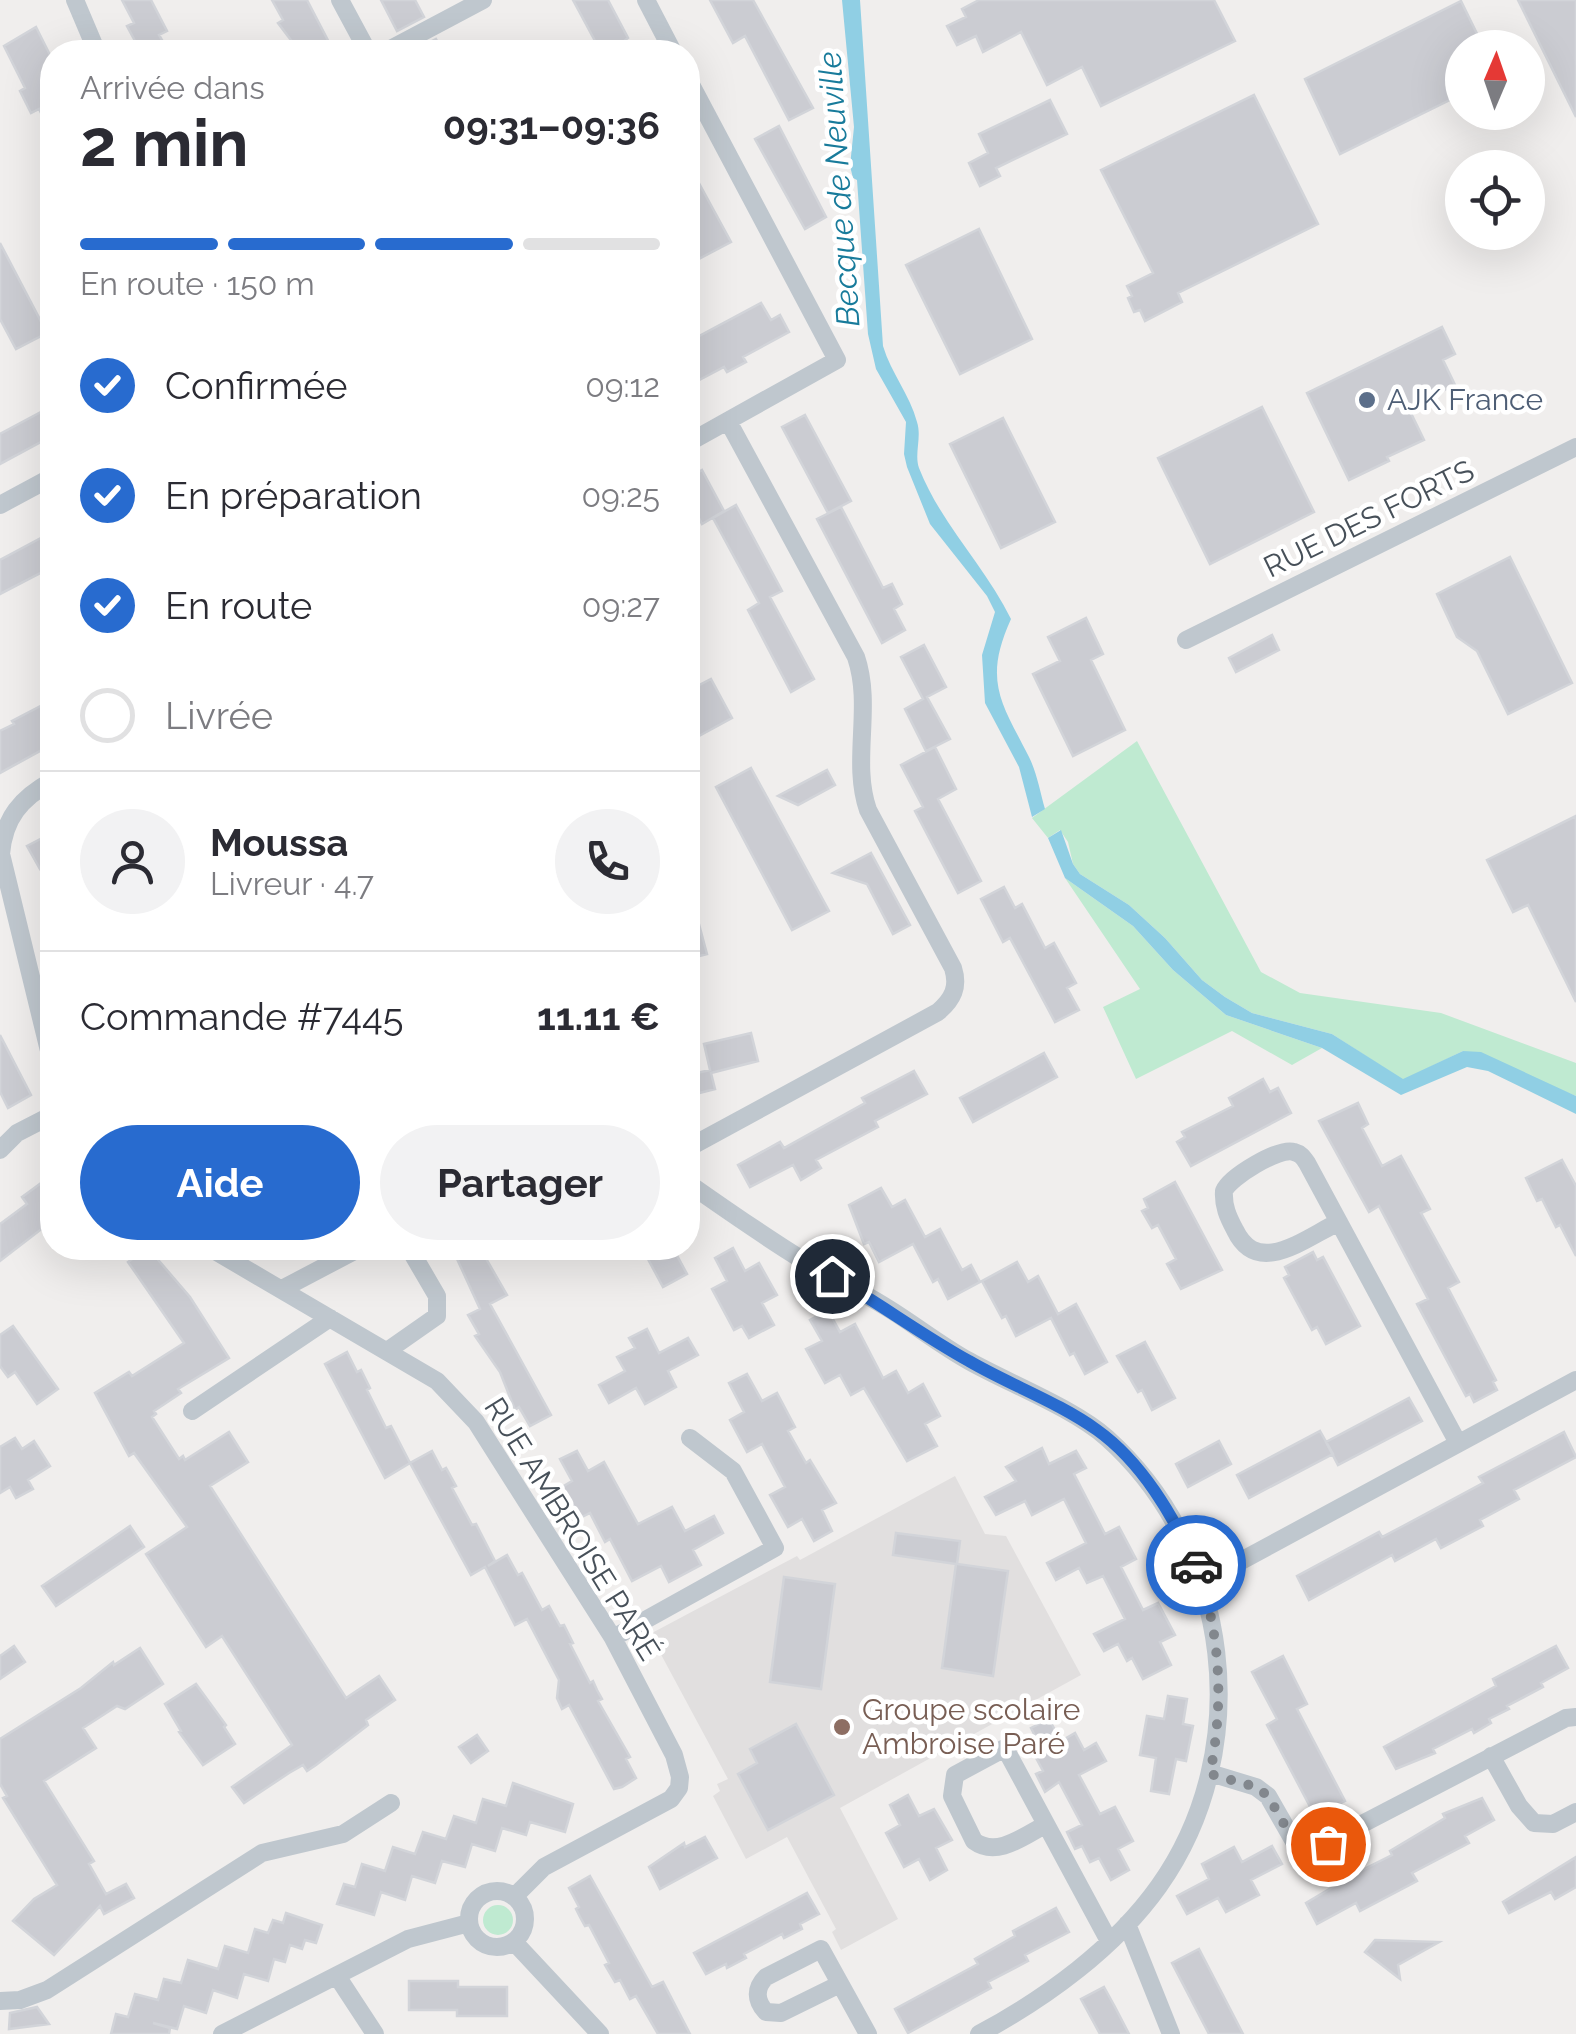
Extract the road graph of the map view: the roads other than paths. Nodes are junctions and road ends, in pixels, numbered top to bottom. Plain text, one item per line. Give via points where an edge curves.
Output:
1 (75, 0) edge
2 (340, 0) edge
3 (483, 0) edge
4 (646, 0) edge
5 (92, 40) edge
6 (362, 40) edge
7 (407, 40) edge
8 (668, 40) edge
9 (700, 102) edge
10 (728, 421) junction
11 (700, 436) edge
12 (1576, 447) edge
13 (40, 484) edge
14 (0, 505) edge
15 (1186, 640) dead end
16 (40, 789) edge
17 (40, 1012) edge
18 (40, 1121) edge
19 (700, 1141) edge
20 (0, 1150) edge
21 (700, 1192) edge
22 (1339, 1222) junction
23 (231, 1260) edge
24 (337, 1260) edge
25 (416, 1260) edge
26 (282, 1289) junction
27 (330, 1318) junction
28 (387, 1351) junction
29 (1576, 1380) edge
30 (192, 1411) dead end
31 (690, 1438) dead end
32 (1458, 1443) junction
33 (1202, 1582) junction
34 (613, 1638) junction
35 (1576, 1716) edge
36 (1492, 1756) junction
37 (1210, 1774) junction
38 (391, 1803) dead end
39 (1576, 1812) edge
40 (1045, 1824) junction
41 (514, 1897) junction
42 (469, 1923) junction
43 (1128, 1924) junction
44 (1109, 1941) junction
45 (514, 1942) junction
46 (338, 1976) junction
47 (840, 1984) junction
48 (0, 2001) edge
49 (255, 2019) junction
50 (222, 2034) edge
51 (238, 2034) edge
52 (376, 2034) edge
53 (600, 2034) edge
54 (868, 2034) edge
55 (980, 2034) edge
56 (1171, 2034) edge

1 - 5 street
2 - 6 street
3 - 7 street
4 - 8 street
9 - 10 street via 837,360
10 - 11 street
10 - 19 street via 856,658 864,693 862,792 952,968 956,988 938,1012
12 - 15 street, RUE DES FORTS
13 - 14 street
16 - 17 street via 19,805 3,835 2,854
18 - 20 street
21 - 33 street via 965,1359 1106,1437 1165,1507
22 - 22 street via 1280,1251 1258,1254 1242,1244 1224,1191 1234,1178 1294,1152 1307,1162
22 - 32 street
23 - 26 street, RUE AMBROISE PARÉ
24 - 26 street
25 - 28 street via 438,1296 436,1316
26 - 27 street, RUE AMBROISE PARÉ
27 - 28 street, RUE AMBROISE PARÉ
27 - 30 street
28 - 34 street, RUE AMBROISE PARÉ via 465,1408
29 - 32 street
31 - 34 street via 733,1471 776,1548
32 - 33 street
33 - 37 street via 1220,1709
34 - 41 street, RUE AMBROISE PARÉ via 680,1766 679,1788 659,1807 544,1867
35 - 36 street
36 - 37 street via 1314,1850 1296,1845 1256,1787
36 - 39 street via 1534,1823 1553,1824
37 - 43 street via 1187,1838
38 - 48 street via 343,1834 262,1853 47,1990
40 - 40 street via 1001,1847 980,1846 952,1796 955,1775 1005,1748
40 - 44 street
41 - 42 street via 494,1891 480,1897
41 - 45 street via 525,1924
42 - 45 street via 486,1945
42 - 46 street via 408,1940
43 - 44 street
43 - 56 street
44 - 55 street
45 - 53 street
46 - 49 street
46 - 52 street
47 - 47 street via 781,2012 766,2012 758,1999 766,1977 822,1949
47 - 54 street
49 - 50 street
49 - 51 street

